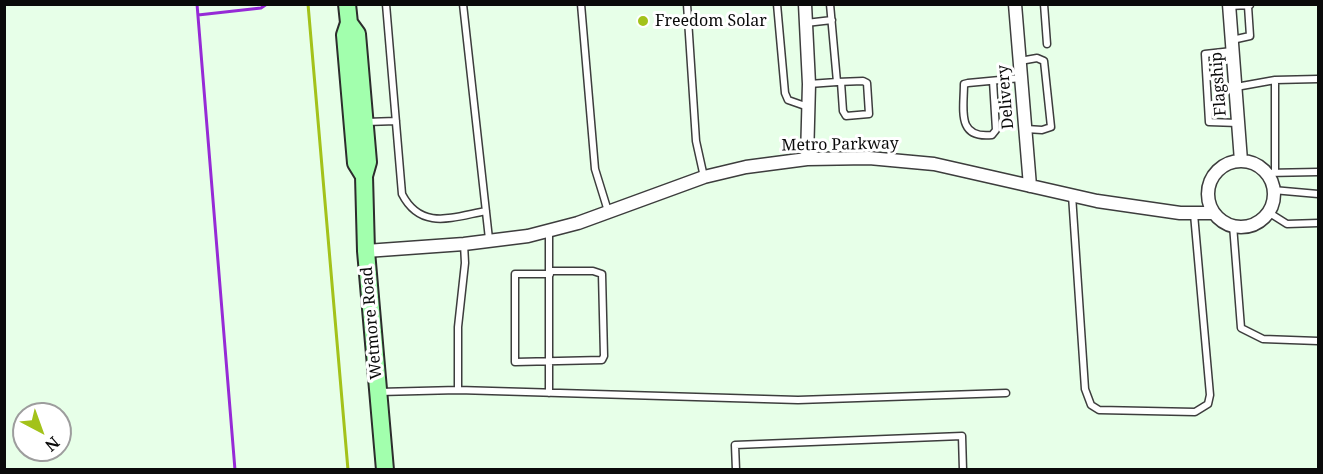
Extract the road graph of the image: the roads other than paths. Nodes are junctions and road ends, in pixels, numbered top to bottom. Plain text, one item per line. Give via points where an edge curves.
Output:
1 (347, 4) edge
2 (386, 4) edge
3 (463, 4) edge
4 (581, 4) edge
5 (687, 4) edge
6 (777, 4) edge
7 (805, 4) edge
8 (830, 4) edge
9 (1015, 4) edge
10 (1044, 4) edge
11 (1229, 5) edge
12 (1249, 5) edge
13 (832, 20) junction
14 (806, 23) junction
15 (349, 24) junction
16 (1047, 44) dead end
17 (1233, 45) junction
18 (1020, 61) junction
19 (1021, 78) junction
20 (1318, 79) edge
21 (1275, 80) junction
22 (993, 81) junction
23 (839, 82) junction
24 (809, 84) junction
25 (1236, 87) junction
26 (808, 107) junction
27 (396, 121) junction
28 (364, 122) junction
29 (1239, 123) junction
30 (1025, 129) junction
31 (807, 159) junction
32 (1241, 161) junction
33 (1270, 172) junction
34 (1318, 172) edge
35 (364, 176) junction
36 (704, 177) junction
37 (1030, 186) junction
38 (1274, 190) junction
39 (1318, 194) edge
40 (1072, 195) junction
41 (608, 211) junction
42 (486, 212) junction
43 (1268, 212) junction
44 (1214, 213) junction
45 (1194, 214) junction
46 (1318, 223) edge
47 (1233, 225) junction
48 (549, 231) junction
49 (489, 239) junction
50 (464, 244) junction
51 (366, 251) junction
52 (550, 273) junction
53 (1318, 341) edge
54 (549, 362) junction
55 (458, 390) junction
56 (378, 392) junction
57 (549, 393) junction
58 (1006, 393) dead end
59 (385, 470) edge
60 (736, 470) edge
61 (963, 470) edge

1 - 15 main road, Wetmore Road
2 - 27 lane
3 - 42 lane
4 - 41 lane via 595,169
5 - 36 lane via 696,141
6 - 26 lane via 785,93 788,100
7 - 14 street
8 - 13 lane
9 - 18 street, Delivery
10 - 16 lane
11 - 12 lane
11 - 17 street, Flagship
12 - 17 lane via 1250,36
13 - 14 lane
13 - 23 lane
14 - 24 street
15 - 28 main road, Wetmore Road via 357,34
15 - 35 main road, Wetmore Road via 345,35 356,163
17 - 25 street, Flagship
17 - 29 lane via 1205,54 1209,122
18 - 19 street, Delivery
18 - 30 lane via 1044,61 1051,127
19 - 22 lane
19 - 30 street, Delivery
20 - 21 lane
21 - 25 lane
21 - 33 lane
22 - 22 lane via 964,84 965,125 981,136 992,135 996,130
23 - 23 lane via 867,83 869,114 846,116
23 - 24 lane
24 - 26 street
25 - 29 street, Flagship
26 - 31 street
27 - 28 lane
27 - 42 lane via 402,194 413,208 430,220
28 - 35 main road, Wetmore Road via 368,162
29 - 32 street, Flagship
30 - 37 street, Delivery
31 - 36 street, Metro Parkway
31 - 37 street, Metro Parkway via 913,161
32 - 33 street
32 - 44 street via 1214,174 1208,194
33 - 34 lane
33 - 38 street
35 - 51 main road, Wetmore Road
36 - 41 street, Metro Parkway
37 - 40 street, Metro Parkway
38 - 39 lane
38 - 43 street
40 - 45 street, Metro Parkway
40 - 45 lane via 1085,389 1091,405 1099,410 1196,412 1208,404
41 - 48 street, Metro Parkway
42 - 49 lane
43 - 46 lane via 1287,224
43 - 47 street via 1248,226
44 - 45 street, Metro Parkway
44 - 47 street
47 - 53 lane via 1241,328 1263,339
48 - 49 street, Metro Parkway
48 - 52 lane
49 - 50 street, Metro Parkway
50 - 51 street, Metro Parkway
50 - 55 lane
51 - 56 main road, Wetmore Road
52 - 54 lane
52 - 54 lane via 515,274 514,362
52 - 54 lane via 602,274 604,356 593,362
54 - 57 lane
55 - 56 lane
55 - 57 lane
56 - 59 main road, Wetmore Road
57 - 58 lane via 765,400
60 - 61 lane via 735,445 962,436

